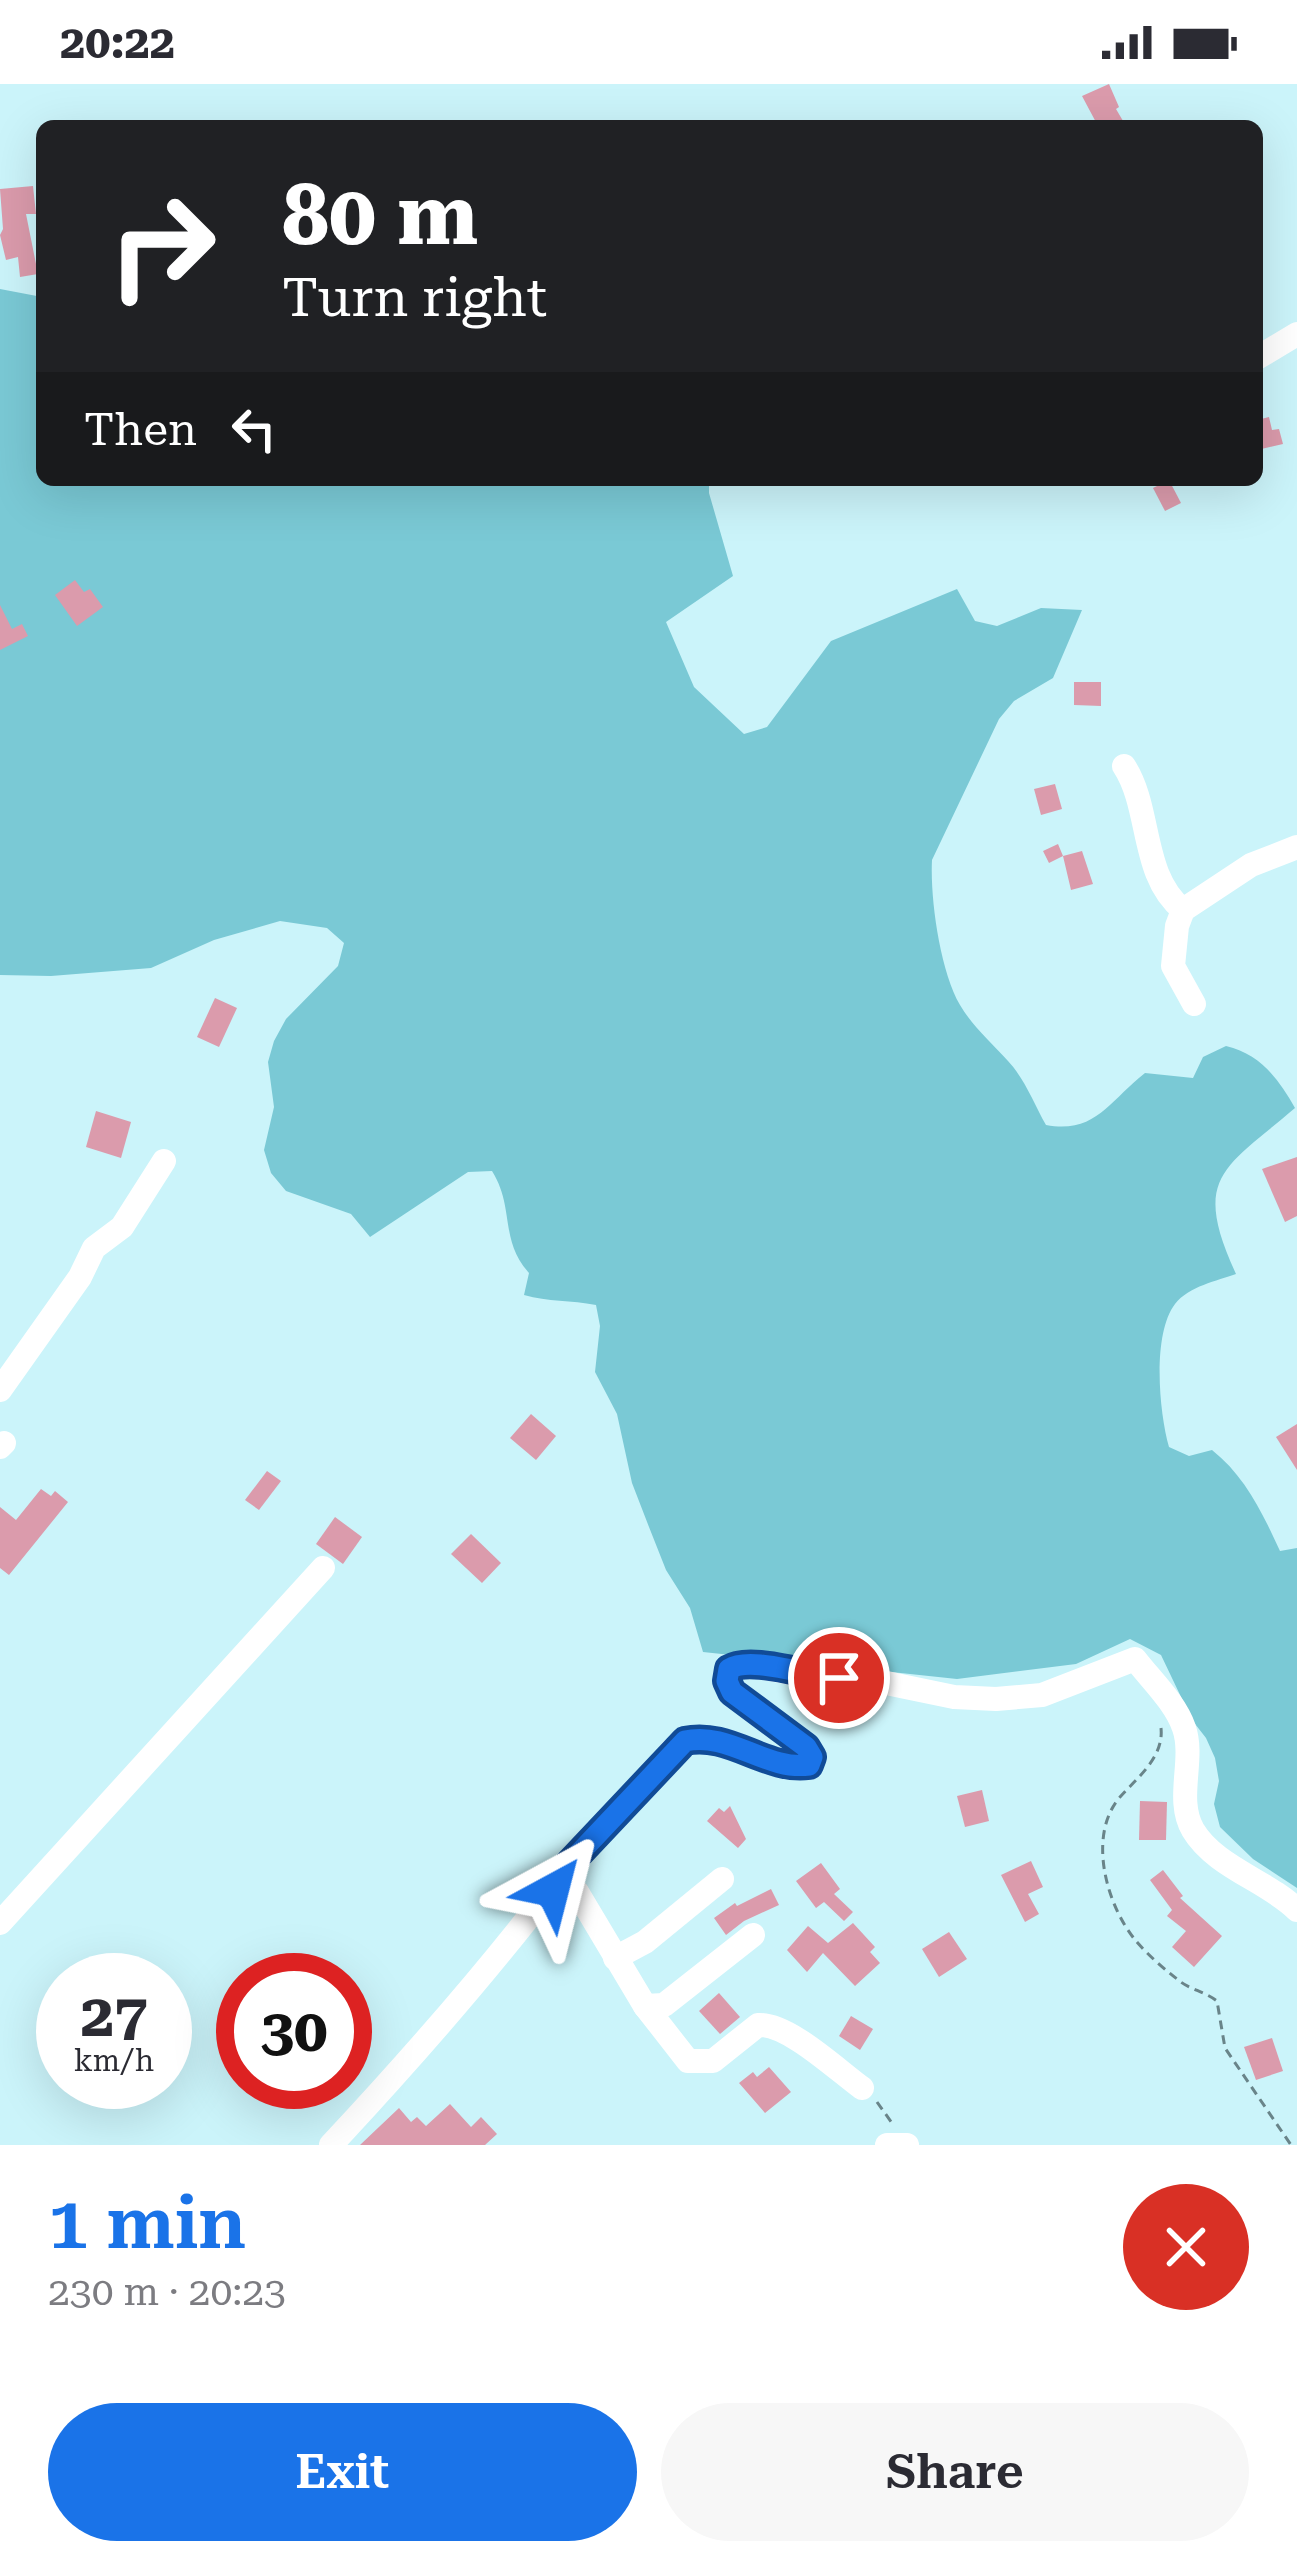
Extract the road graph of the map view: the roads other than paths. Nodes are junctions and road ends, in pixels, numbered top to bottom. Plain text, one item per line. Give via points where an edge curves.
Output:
1 (1297, 334) edge
2 (1263, 354) edge
3 (1124, 766) dead end
4 (1297, 847) edge
5 (1183, 910) junction
6 (1194, 1004) dead end
7 (164, 1161) dead end
8 (0, 1390) edge
9 (323, 1568) dead end
10 (722, 1879) dead end
11 (559, 1880) junction
12 (1297, 1910) edge
13 (0, 1923) edge
14 (753, 1935) dead end
15 (615, 1958) junction
16 (645, 2006) junction
17 (862, 2088) road end
18 (896, 2144) edge
19 (331, 2145) edge
20 (886, 2145) edge
21 (907, 2145) edge

1 - 2 street
3 - 5 street via 1159,876
4 - 5 street via 1251,865
5 - 6 street via 1173,966
7 - 8 street via 122,1227 94,1248
9 - 13 street
10 - 15 street
11 - 12 street via 685,1741 722,1742 809,1765 806,1747 732,1692 729,1669 738,1663 996,1699 1042,1695 1135,1659 1184,1726 1193,1829
11 - 15 street via 577,1892
11 - 19 street
14 - 16 street via 664,2005
15 - 16 street
16 - 17 street via 688,2061 713,2061 766,2024
18 - 20 street
18 - 21 street

